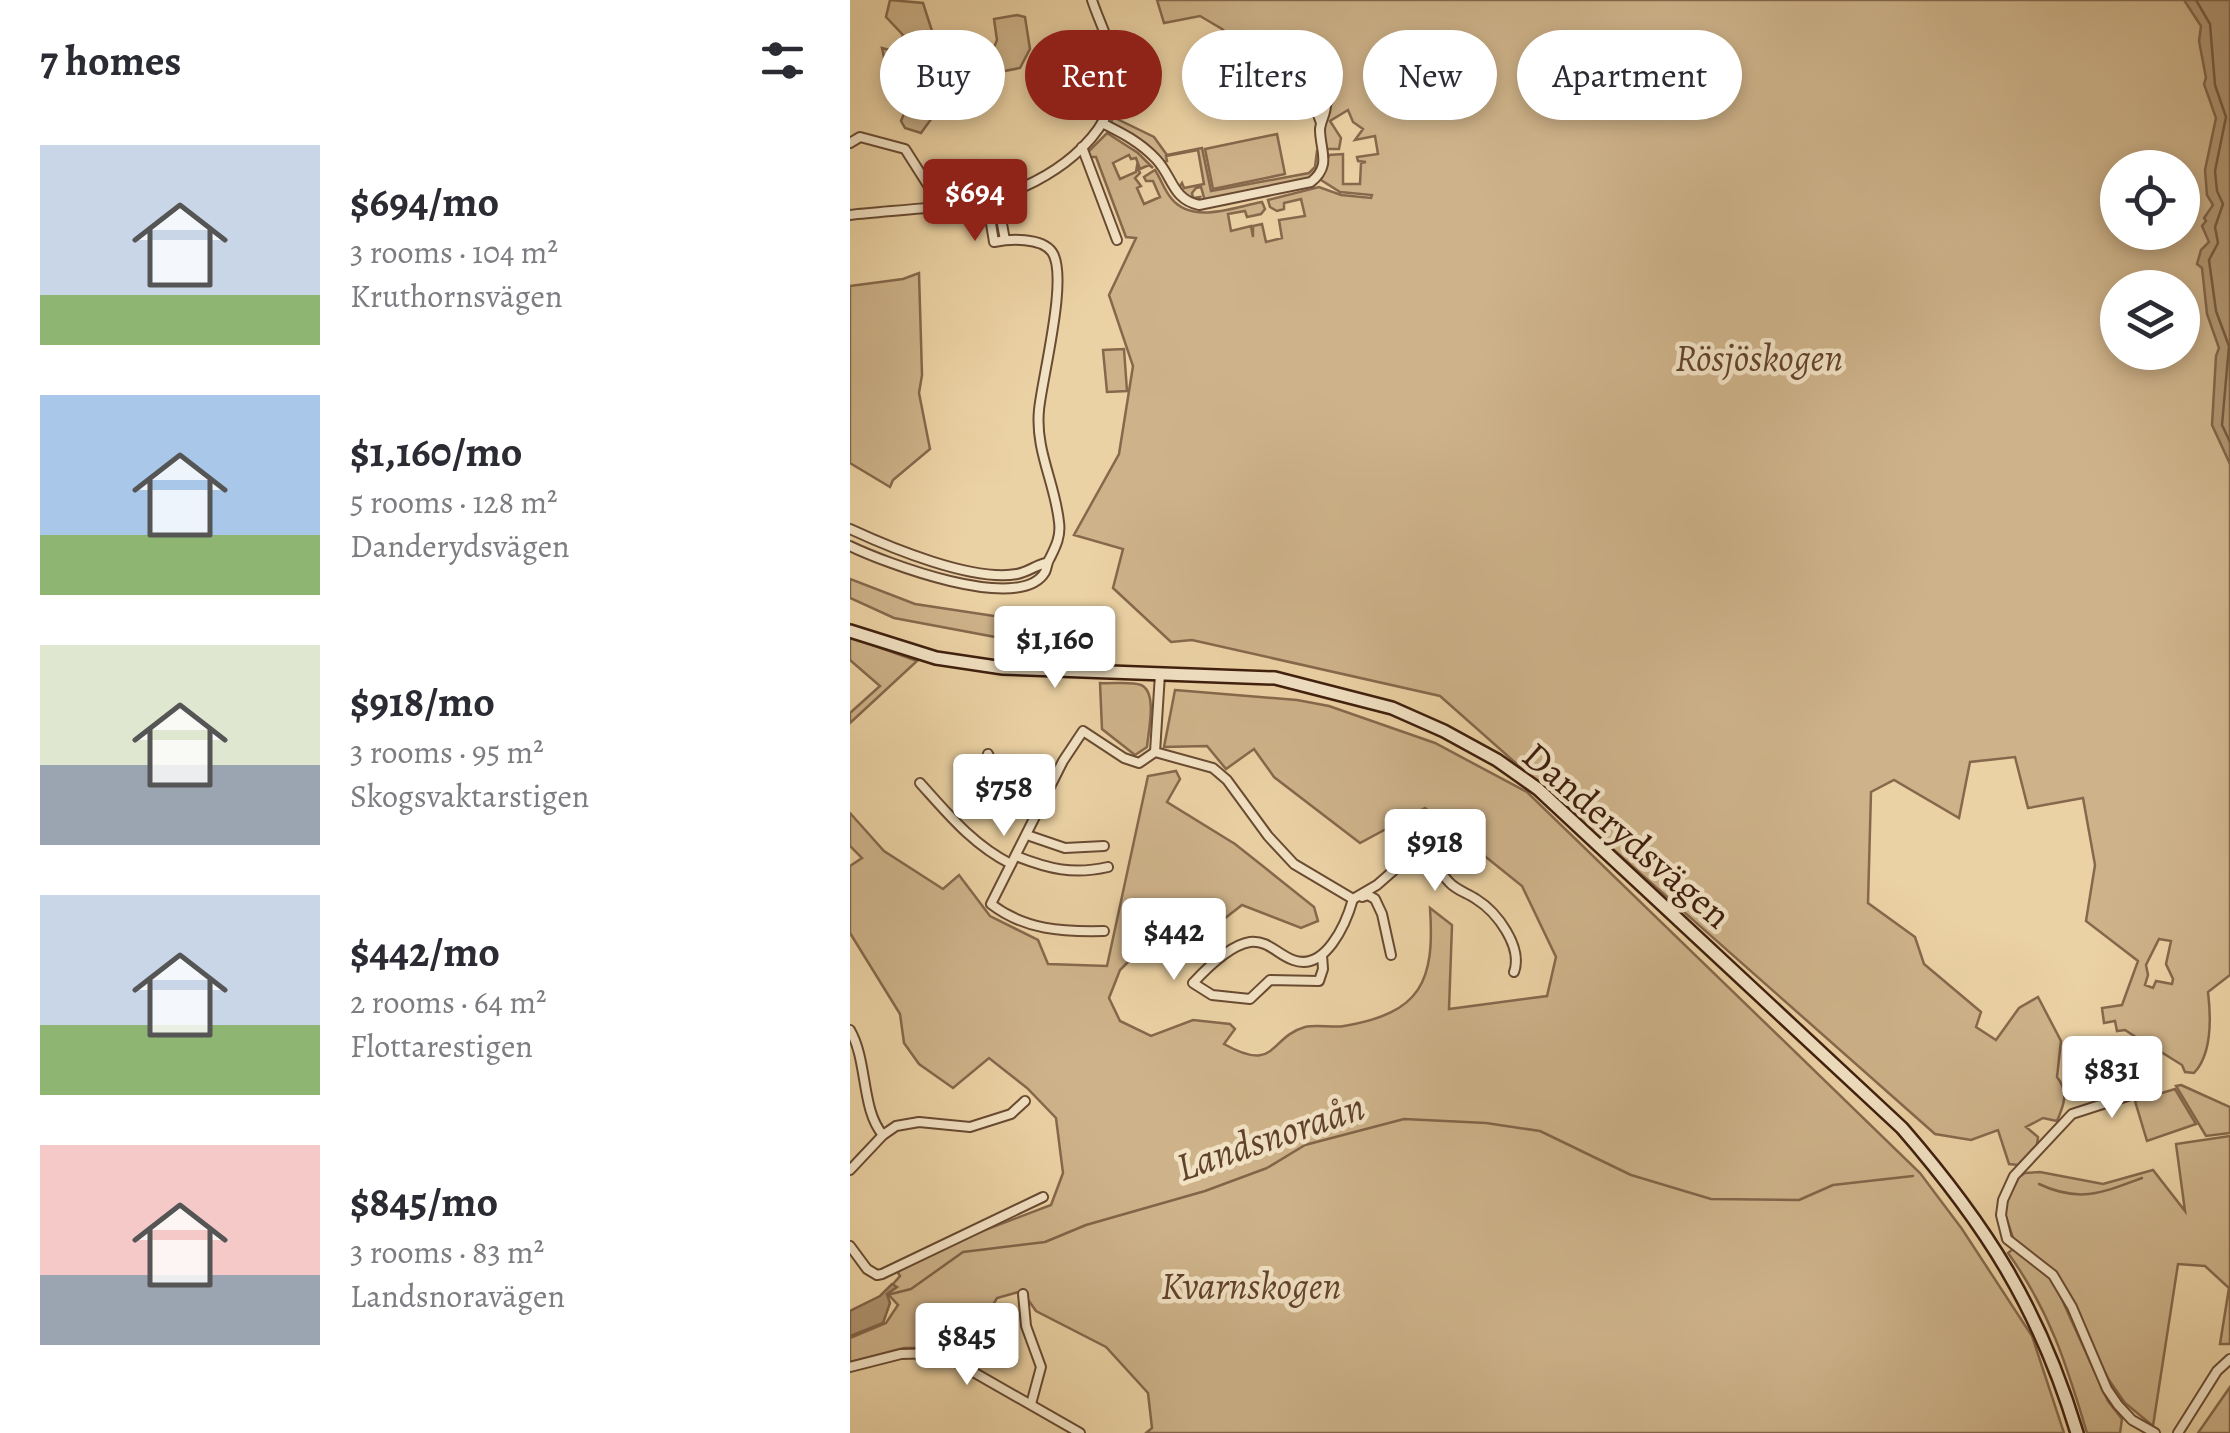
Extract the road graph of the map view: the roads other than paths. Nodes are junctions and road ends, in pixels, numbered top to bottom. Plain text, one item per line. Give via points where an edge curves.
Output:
1 (1092, 0) edge
2 (1102, 123) junction
3 (1321, 123) dead end
4 (850, 143) edge
5 (1082, 148) junction
6 (992, 198) junction
7 (940, 204) junction
8 (850, 215) edge
9 (1117, 240) dead end
10 (850, 529) edge
11 (850, 546) edge
12 (1046, 562) junction
13 (850, 631) edge
14 (1160, 674) junction
15 (1155, 752) junction
16 (988, 754) dead end
17 (920, 783) dead end
18 (1040, 807) junction
19 (1027, 835) junction
20 (1104, 846) dead end
21 (1014, 860) junction
22 (1108, 867) dead end
23 (1353, 900) junction
24 (1104, 931) dead end
25 (1322, 955) junction
26 (1391, 955) dead end
27 (1514, 972) dead end
28 (850, 1030) edge
29 (2140, 1092) dead end
30 (1024, 1100) dead end
31 (882, 1135) junction
32 (850, 1170) edge
33 (1043, 1198) dead end
34 (850, 1246) edge
35 (1023, 1294) dead end
36 (2230, 1359) edge
37 (850, 1367) edge
38 (1032, 1404) junction
39 (1080, 1433) edge
40 (2077, 1433) edge
41 (2155, 1433) edge
42 (2178, 1433) edge

1 - 2 street via 1116,76
2 - 3 street via 1138,142 1182,199 1199,205 1311,182 1325,160
2 - 5 street
4 - 7 street via 860,136 905,148
5 - 6 street via 1044,176
5 - 9 street
6 - 7 street
6 - 12 street via 1005,240 1042,243 1056,260 1056,304 1038,412 1060,536
7 - 8 street
10 - 12 street via 972,570 1015,575
11 - 12 street via 919,572 997,590 1036,579
13 - 14 main road, Danderydsvägen via 970,664
14 - 15 street
14 - 40 main road, Danderydsvägen via 1274,678 1354,697 1468,743 1538,789 1928,1158 2011,1272 2042,1333
15 - 18 street via 1139,763 1083,730
15 - 23 street via 1213,768 1294,864
16 - 18 street
17 - 21 street via 988,853
18 - 19 street
19 - 20 street via 1065,848
19 - 21 street
21 - 22 street via 1051,870
21 - 24 street via 991,904 1006,916 1045,929
23 - 25 street
23 - 26 street via 1376,899
23 - 27 street via 1424,853 1452,886 1494,916 1515,951
25 - 25 street via 1301,962 1247,942 1193,983 1212,994 1250,998 1270,980 1319,982
28 - 31 street
29 - 41 street via 2072,1114 2014,1176 2000,1215 2007,1239 2053,1275 2118,1405
30 - 31 street via 1012,1114 970,1127 910,1123
31 - 32 street
33 - 34 street via 878,1275
35 - 38 street via 1041,1367
36 - 42 street
37 - 38 street via 940,1353
38 - 39 street

